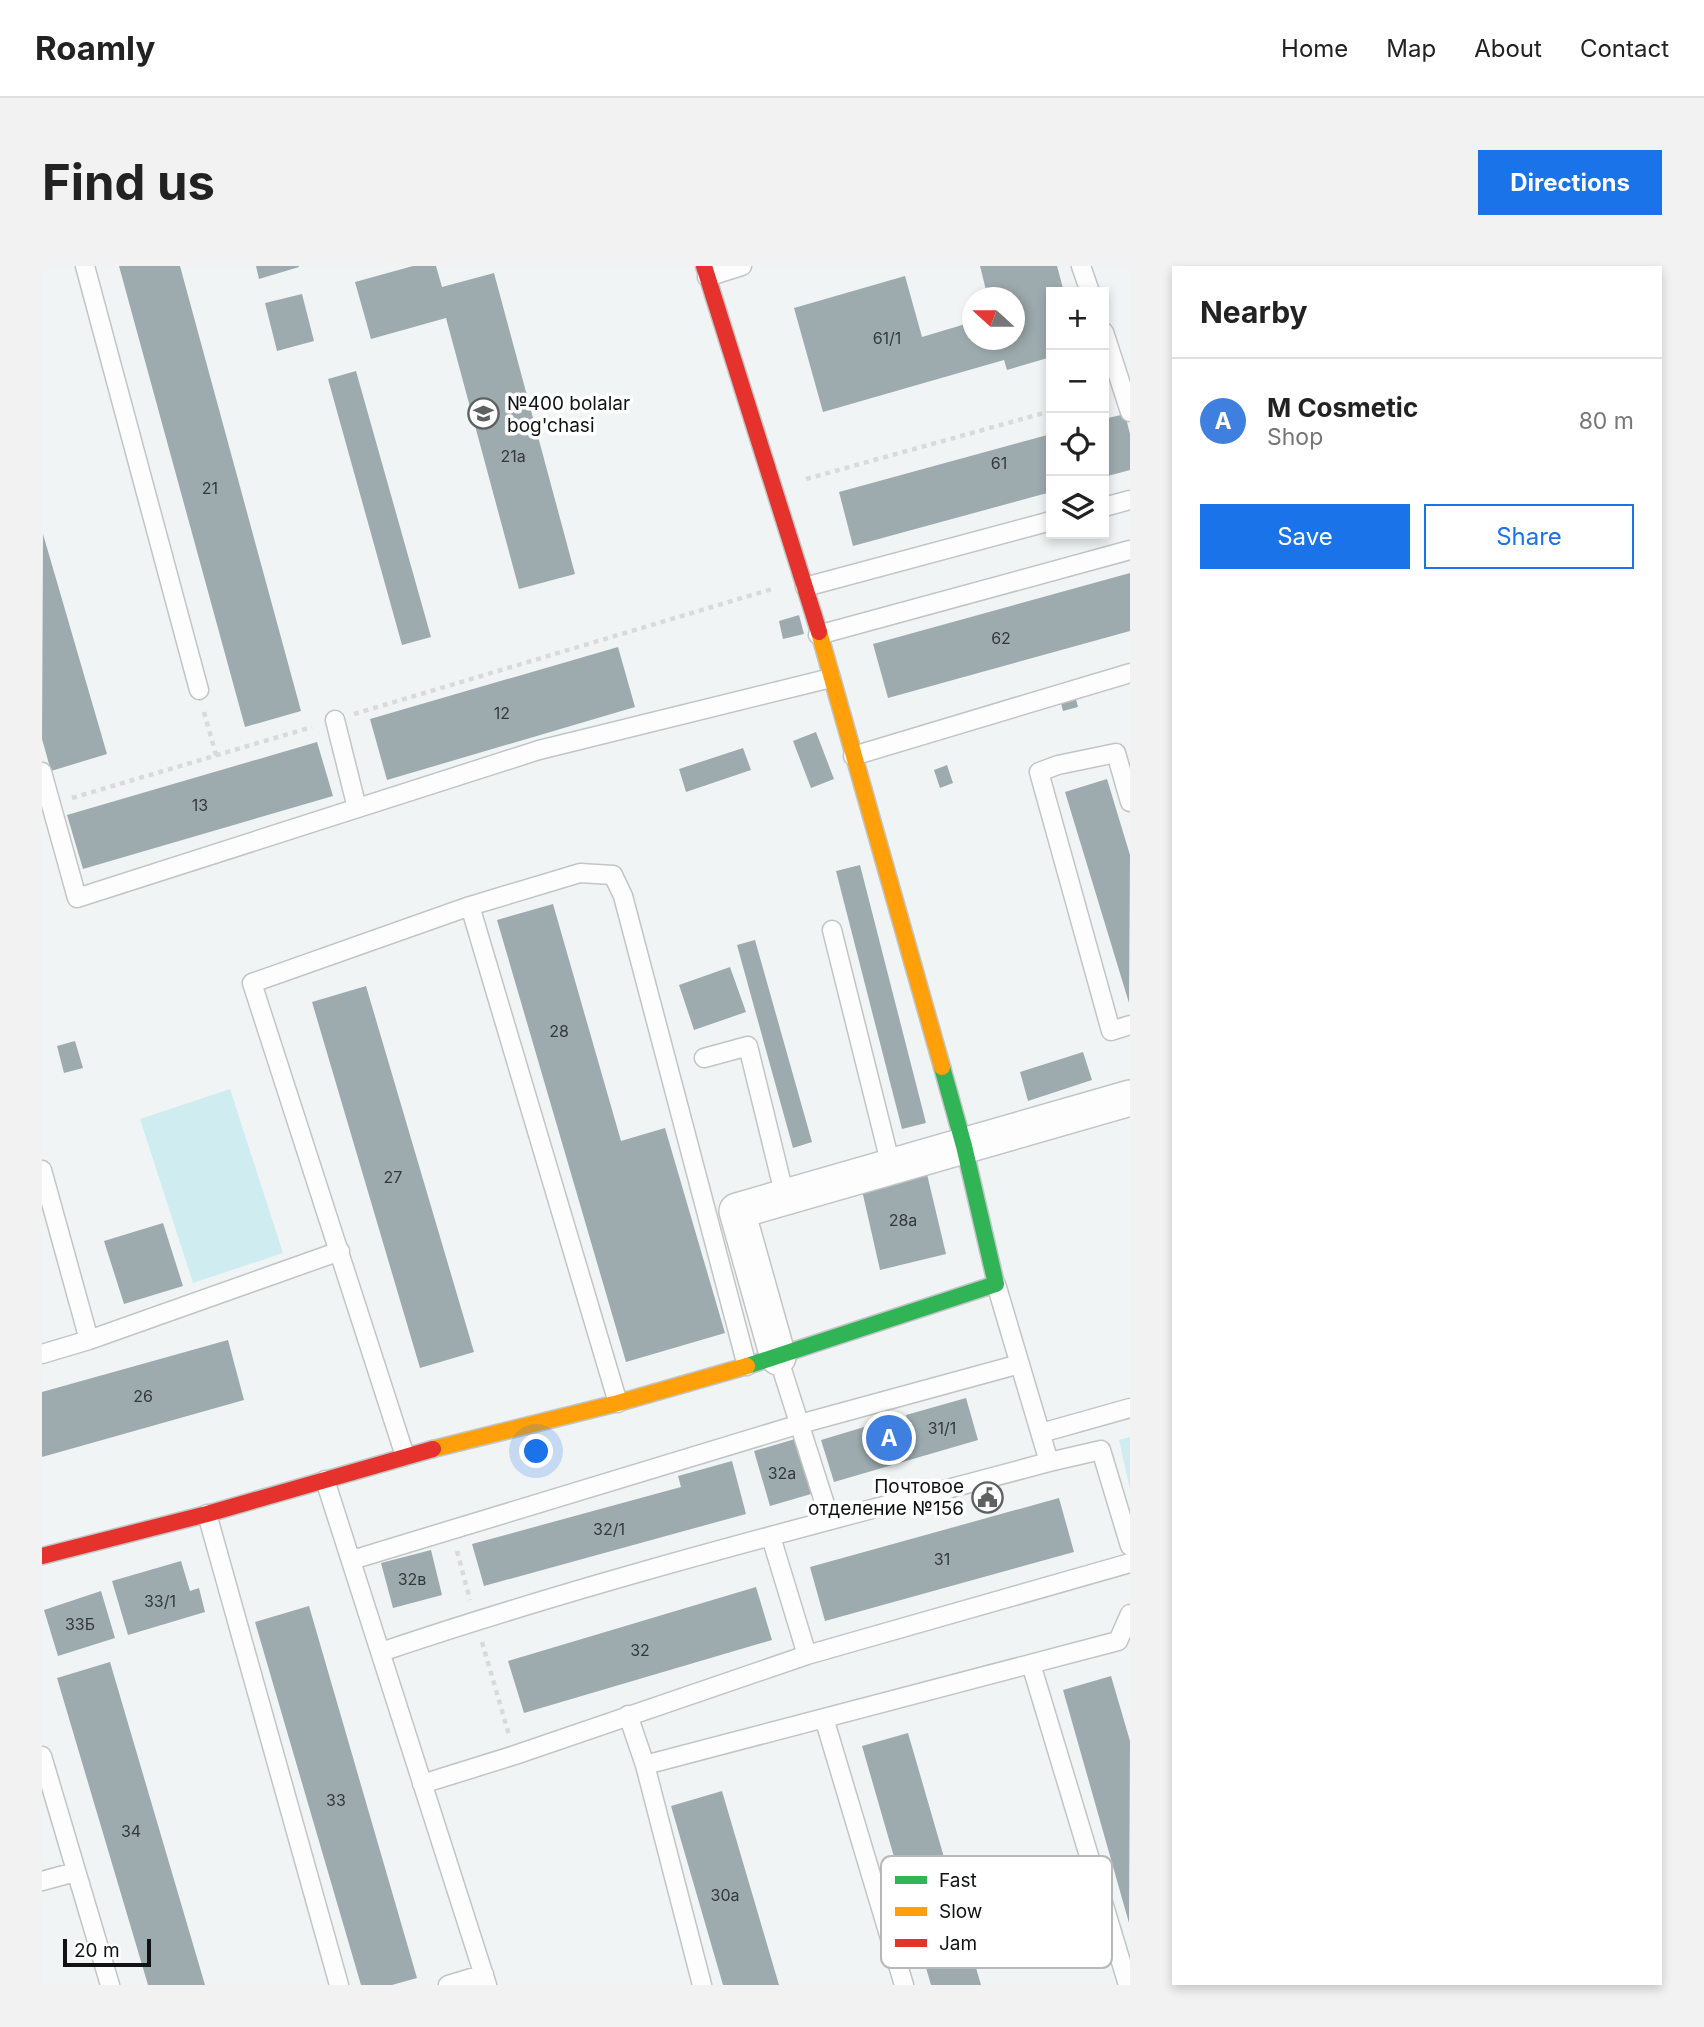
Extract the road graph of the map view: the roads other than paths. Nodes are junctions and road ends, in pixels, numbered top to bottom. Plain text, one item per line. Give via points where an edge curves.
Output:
1 (85, 266) edge
2 (742, 266) edge
3 (1081, 266) edge
4 (706, 271) edge
5 (1088, 287) edge
6 (1109, 347) edge
7 (1130, 412) edge
8 (1130, 500) edge
9 (1109, 506) edge
10 (1046, 522) edge
11 (1130, 550) edge
12 (804, 583) junction
13 (818, 635) junction
14 (1130, 673) edge
15 (831, 678) junction
16 (199, 690) road end
17 (335, 720) road end
18 (1123, 751) edge
19 (853, 756) junction
20 (42, 772) edge
21 (1130, 802) edge
22 (47, 803) edge
23 (357, 808) junction
24 (470, 906) junction
25 (832, 930) dead end
26 (1130, 1025) edge
27 (704, 1058) dead end
28 (1130, 1098) edge
29 (964, 1146) junction
30 (891, 1167) junction
31 (42, 1170) edge
32 (785, 1197) junction
33 (722, 1213) junction
34 (340, 1251) junction
35 (996, 1284) junction
36 (89, 1340) junction
37 (42, 1354) edge
38 (762, 1361) junction
39 (1020, 1364) junction
40 (618, 1402) junction
41 (1130, 1408) edge
42 (800, 1424) junction
43 (1041, 1433) junction
44 (405, 1456) junction
45 (1049, 1462) junction
46 (325, 1480) junction
47 (207, 1514) junction
48 (830, 1520) junction
49 (771, 1537) junction
50 (1130, 1546) edge
51 (42, 1556) edge
52 (352, 1560) junction
53 (1130, 1563) edge
54 (1130, 1614) edge
55 (381, 1652) junction
56 (807, 1655) junction
57 (1031, 1664) junction
58 (628, 1715) junction
59 (824, 1718) junction
60 (42, 1756) edge
61 (645, 1766) junction
62 (422, 1784) junction
63 (1089, 1856) edge
64 (75, 1872) junction
65 (42, 1881) edge
66 (881, 1908) edge
67 (1112, 1932) edge
68 (899, 1968) edge
69 (485, 1979) edge
70 (110, 1985) edge
71 (340, 1985) edge
72 (448, 1985) edge
73 (702, 1985) edge
74 (904, 1985) edge
75 (1128, 1985) edge

1 - 16 lane
2 - 4 lane
3 - 5 lane
4 - 12 street
6 - 7 lane
8 - 9 lane
10 - 12 lane
11 - 13 lane
12 - 13 street
13 - 15 street
14 - 19 lane
15 - 19 street
15 - 23 lane via 539,750
17 - 23 lane
18 - 21 lane
18 - 26 lane via 1040,772 1111,1031
19 - 29 street
20 - 22 lane
22 - 23 lane via 77,898
24 - 33 lane via 580,873 612,875 623,897
24 - 34 lane via 252,983
24 - 40 lane
25 - 30 lane
27 - 32 lane via 748,1046
28 - 29 street
29 - 30 street
29 - 35 street
30 - 32 street
31 - 36 lane
32 - 33 street
33 - 38 street
34 - 36 lane
34 - 44 lane
35 - 38 street
35 - 39 lane
36 - 37 lane
38 - 40 street
38 - 42 lane
39 - 42 lane
39 - 43 lane
40 - 44 street
41 - 43 lane
42 - 48 lane
42 - 52 lane
43 - 45 lane
44 - 46 street
45 - 48 lane
45 - 50 lane via 1101,1450
46 - 47 street
46 - 52 lane
47 - 51 street
47 - 71 lane
48 - 49 lane
49 - 55 lane via 475,1620
49 - 56 lane
52 - 55 lane
53 - 56 lane
54 - 57 lane via 1118,1641
55 - 62 lane
56 - 58 lane
57 - 59 lane
57 - 63 lane
58 - 61 lane
58 - 62 lane
59 - 61 lane
59 - 66 lane
60 - 64 lane
61 - 73 lane
62 - 69 lane
64 - 65 lane
64 - 70 lane
67 - 75 lane
68 - 74 lane
69 - 72 lane

